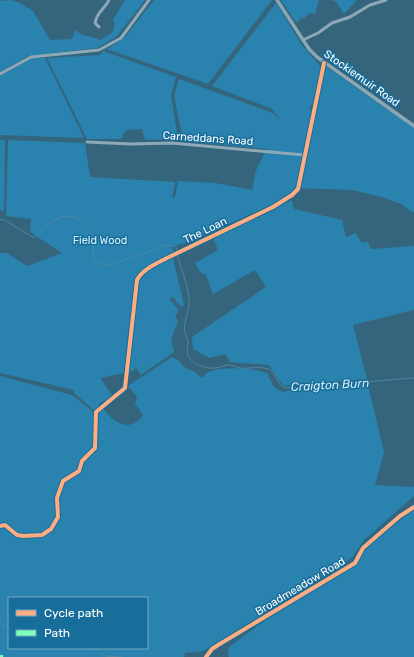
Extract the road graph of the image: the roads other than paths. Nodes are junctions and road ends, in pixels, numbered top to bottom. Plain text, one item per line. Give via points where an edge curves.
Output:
1 (109, 0) edge
2 (149, 0) edge
3 (277, 0) edge
4 (386, 0) edge
5 (99, 27) dead end
6 (303, 40) junction
7 (324, 63) junction
8 (0, 74) edge
9 (414, 126) edge
10 (87, 142) dead end
11 (304, 155) junction
12 (414, 507) edge
13 (0, 526) edge
14 (206, 657) edge

1 - 5 street via 93,23
2 - 8 street via 121,38 99,50 31,57
3 - 6 main road, Stockiemuir Road
4 - 6 street via 332,23
6 - 7 main road, Stockiemuir Road
7 - 9 main road, Stockiemuir Road
7 - 11 street, The Loan
10 - 11 street, Carneddans Road via 172,143
11 - 13 street, The Loan via 298,189 292,195 140,274 136,280 125,388 96,412 95,448 82,462 78,471 63,481 57,498 58,517 51,529 42,535 23,536 5,525
12 - 14 street, Broadmeadow Road via 363,548 355,563 218,645

